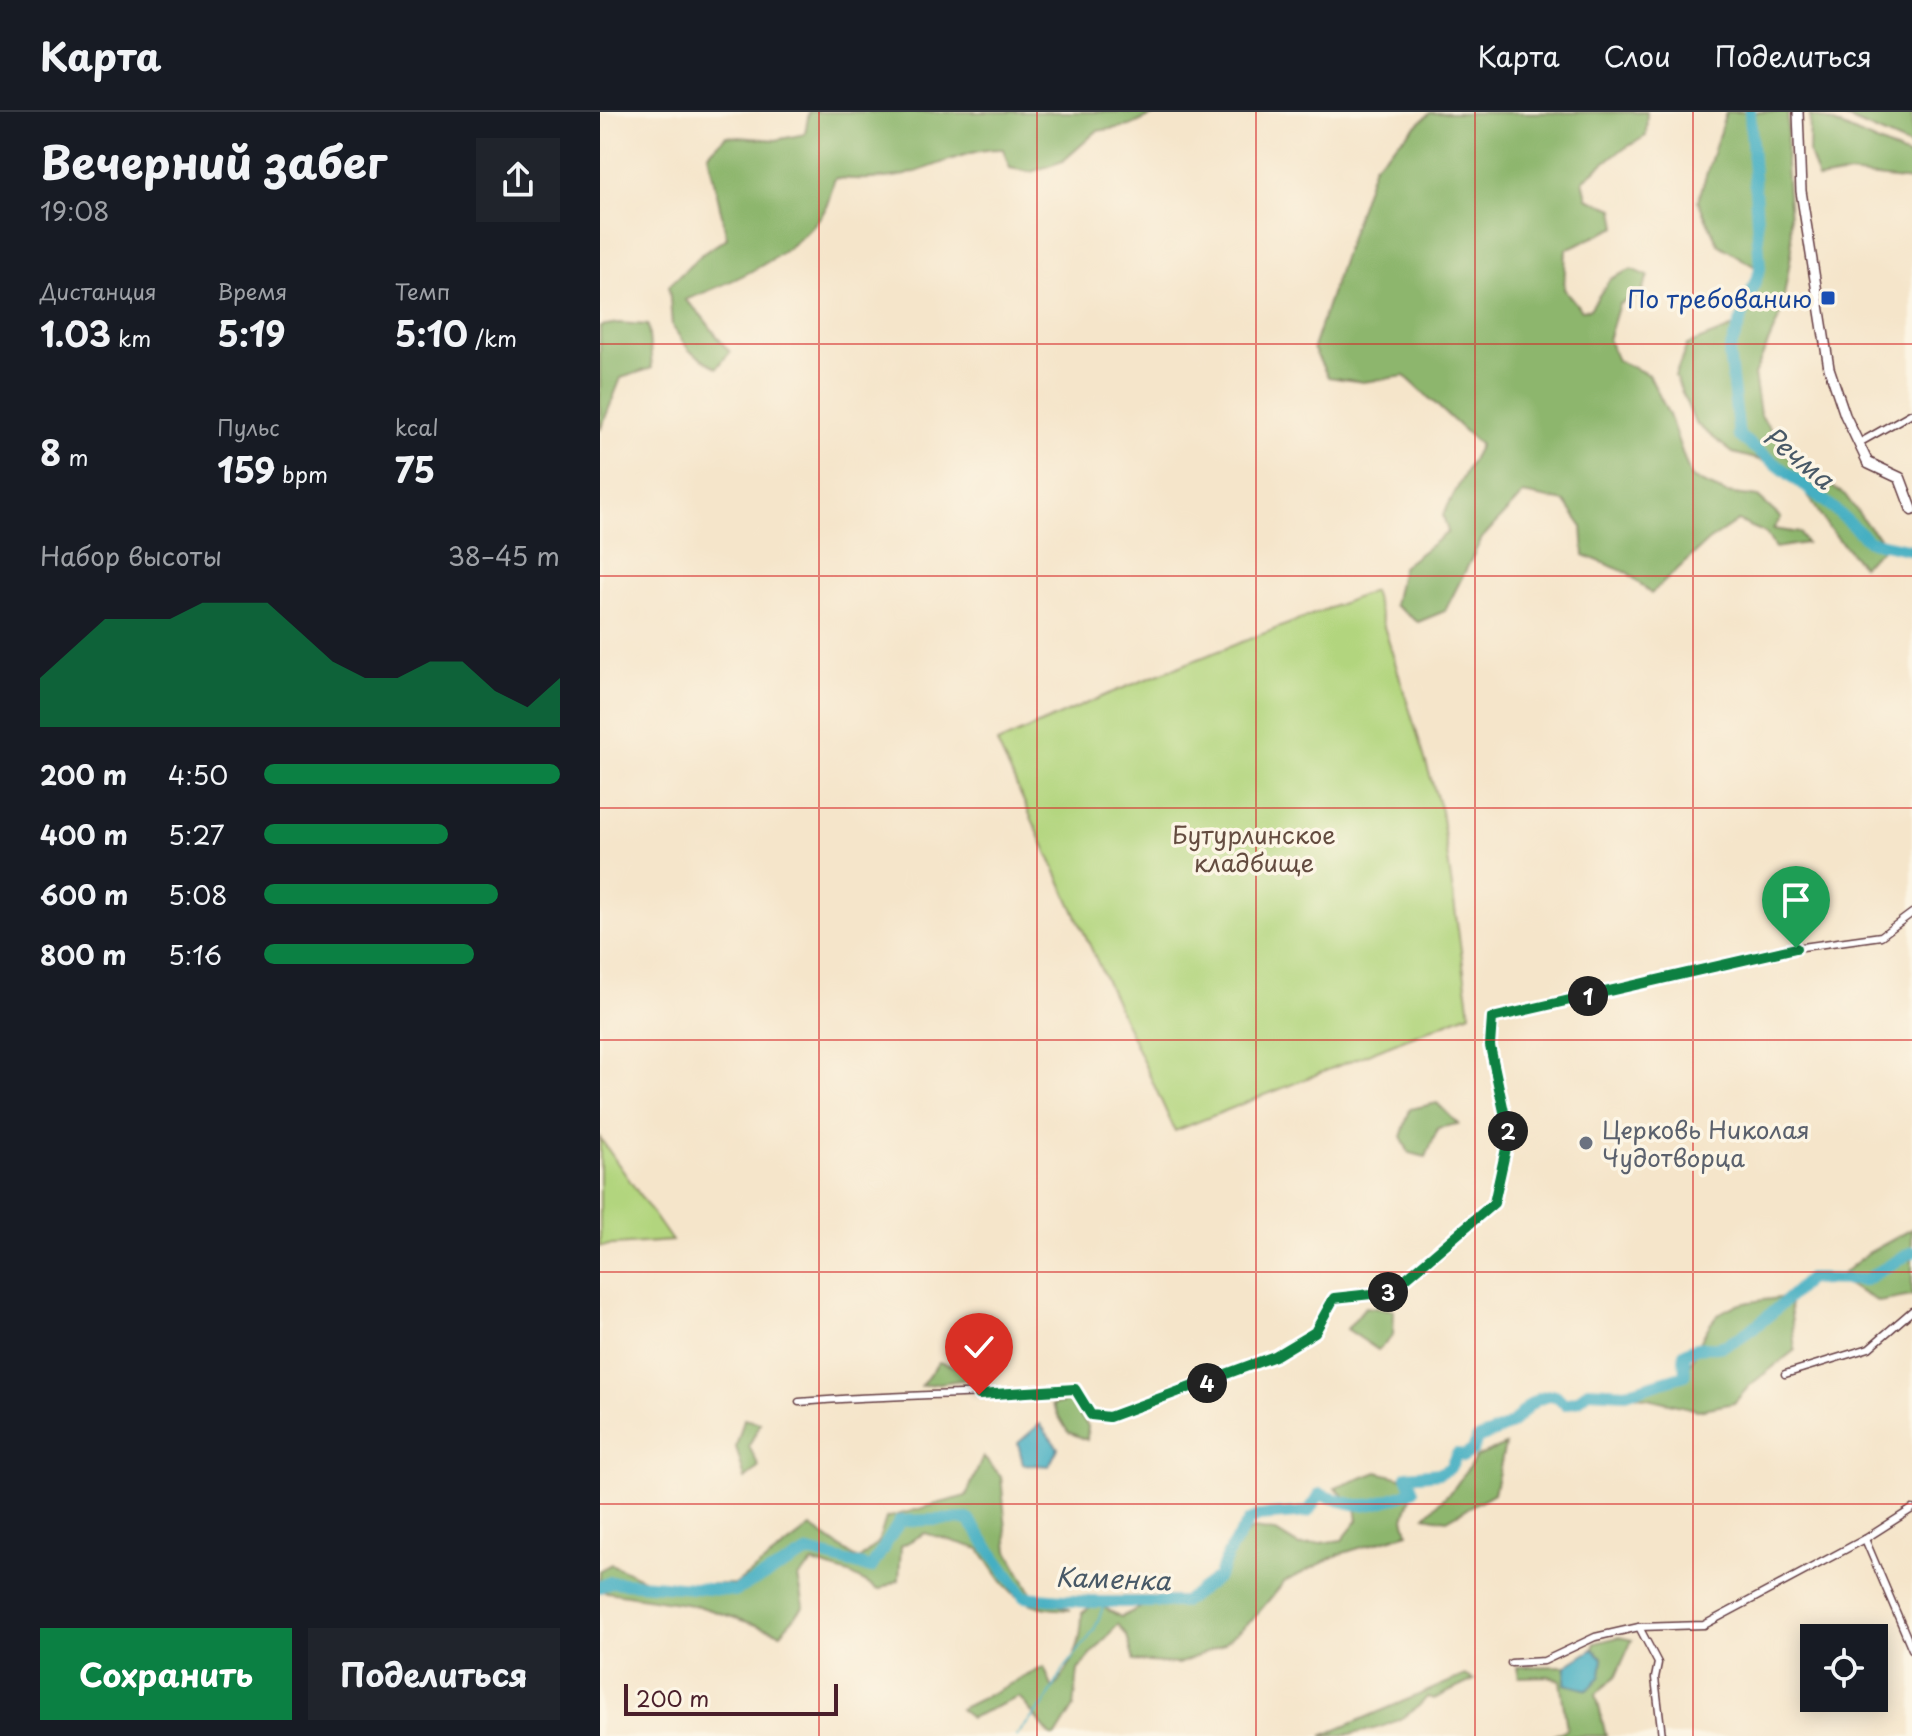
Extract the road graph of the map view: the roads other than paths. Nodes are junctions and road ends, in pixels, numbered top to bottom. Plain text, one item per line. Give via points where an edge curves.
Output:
1 (1798, 112) edge
2 (1912, 413) edge
3 (1859, 443) junction
4 (1868, 463) joint
5 (1912, 510) edge
6 (1912, 913) edge
7 (1912, 1311) edge
8 (1785, 1374) dead end
9 (799, 1402) dead end
10 (1912, 1509) edge
11 (1865, 1539) junction
12 (1639, 1627) junction
13 (1912, 1649) edge
14 (1511, 1663) dead end
15 (1662, 1736) edge

1 - 3 main road via 1801,191 1829,368
2 - 3 street
3 - 4 main road
4 - 5 highway via 1900,478
6 - 9 street via 1881,936 1774,951 1492,1018 1490,1046 1509,1135 1494,1203 1390,1292 1334,1298 1315,1332 1275,1356 1109,1417 1091,1415 1075,1389
7 - 8 street via 1869,1348
10 - 11 street
11 - 12 street via 1704,1625
11 - 13 street
12 - 14 street via 1595,1637 1544,1661
12 - 15 street via 1658,1663

